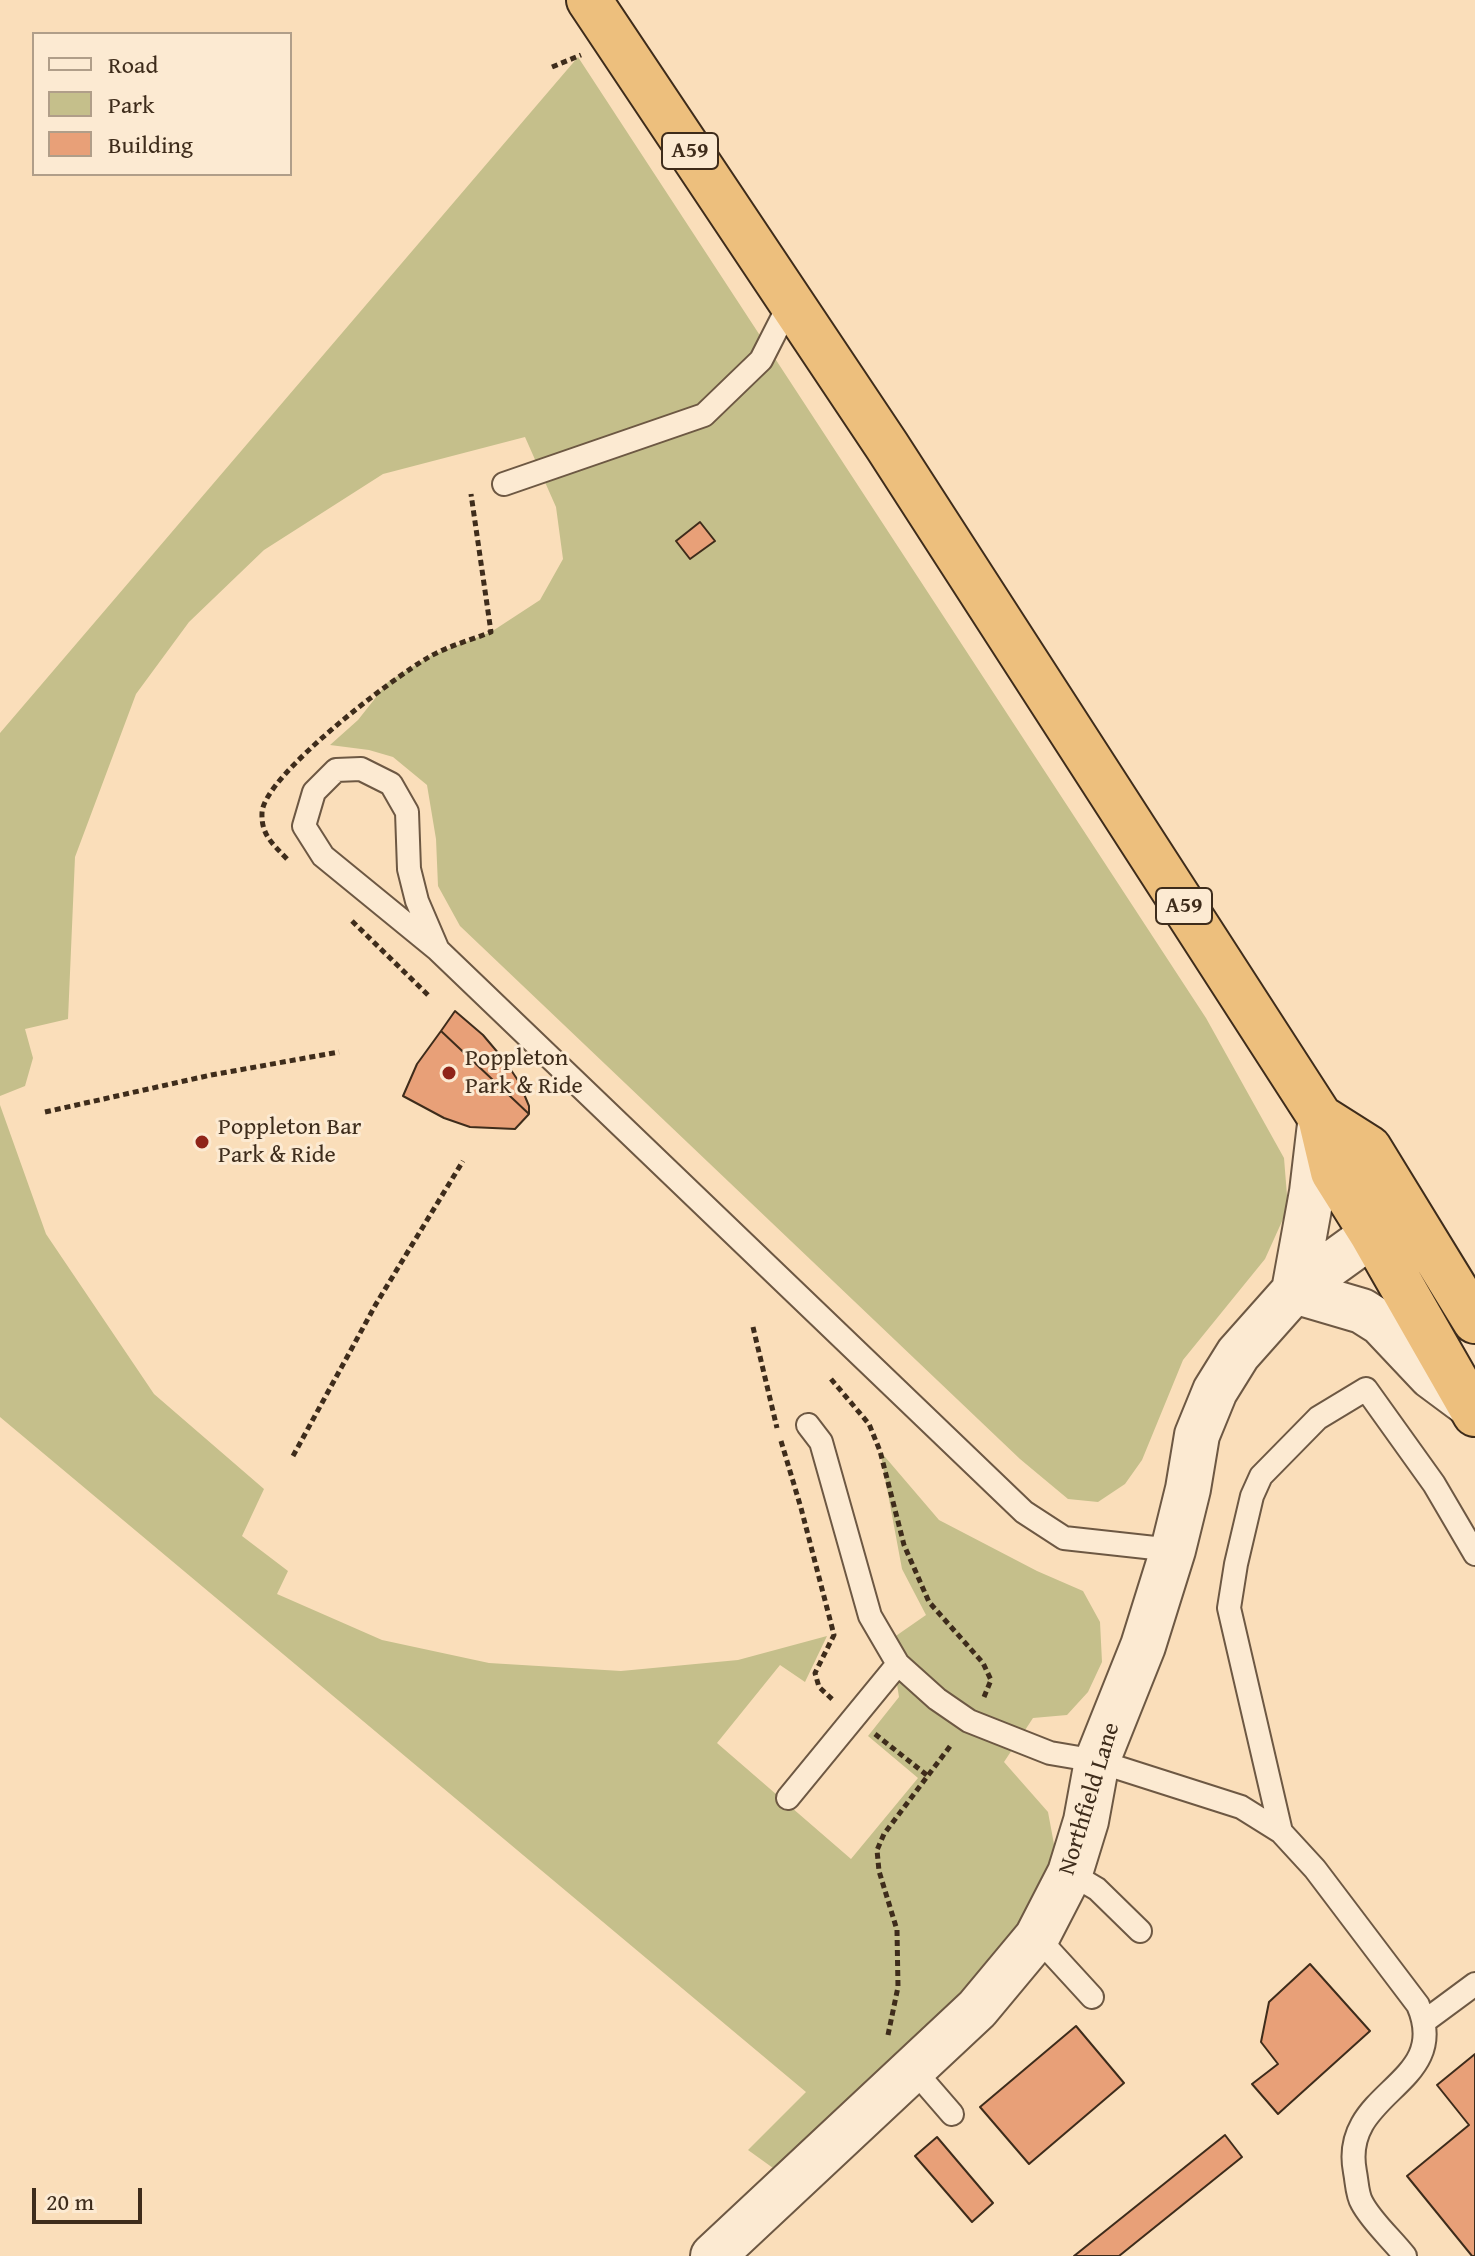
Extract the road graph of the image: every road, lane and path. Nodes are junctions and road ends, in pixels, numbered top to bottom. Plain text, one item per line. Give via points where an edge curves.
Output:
1 (589, 0) edge
2 (790, 303) junction
3 (504, 484) dead end
4 (438, 950) junction
5 (339, 1052) dead end
6 (45, 1112) dead end
7 (1320, 1117) junction
8 (463, 1161) dead end
9 (1389, 1222) junction
10 (1294, 1291) junction
11 (1475, 1321) edge
12 (753, 1327) dead end
13 (831, 1379) dead end
14 (1473, 1410) edge
15 (808, 1425) dead end
16 (293, 1456) dead end
17 (1173, 1550) junction
18 (1475, 1554) edge
19 (898, 1664) junction
20 (854, 1718) junction
21 (969, 1721) junction
22 (1097, 1761) junction
23 (928, 1776) junction
24 (788, 1798) dead end
25 (1281, 1832) junction
26 (1070, 1873) junction
27 (1140, 1931) dead end
28 (1037, 1937) junction
29 (1475, 1984) edge
30 (1092, 1997) dead end
31 (1425, 2021) junction
32 (900, 2058) junction
33 (952, 2114) dead end
34 (713, 2256) edge
35 (1405, 2256) edge

1 - 2 highway, A59
2 - 3 lane via 761,360 704,415
2 - 7 highway, A59
4 - 4 lane via 323,856 304,826 314,792 336,770 361,769 391,784 402,802 414,890
4 - 17 lane via 1024,1512 1064,1538
5 - 6 path
7 - 9 highway, A59 via 1333,1172
7 - 10 street
8 - 16 path
9 - 10 street, Northfield Lane
9 - 11 highway, A59
9 - 14 highway, A59
10 - 14 street via 1362,1311 1381,1323 1431,1376
10 - 17 street, Northfield Lane via 1238,1354 1215,1391 1197,1435
12 - 20 path via 834,1635 815,1673 819,1687
13 - 21 path via 869,1424 904,1545 929,1602 983,1663 991,1680
15 - 19 lane via 821,1442 870,1616
17 - 22 street, Northfield Lane via 1143,1646
18 - 25 lane via 1434,1484 1366,1389 1318,1418 1261,1476 1248,1509 1229,1608
19 - 20 lane
19 - 21 lane
20 - 23 path
20 - 24 lane
21 - 22 lane via 1050,1753
21 - 23 path
22 - 25 lane via 1241,1807
22 - 26 street, Northfield Lane
23 - 32 path via 877,1850 897,1930
25 - 31 lane via 1315,1869
26 - 27 lane via 1097,1889
26 - 28 street, Northfield Lane
28 - 30 lane
28 - 32 street, Northfield Lane via 977,2009
29 - 31 lane
31 - 35 lane via 1425,2045 1407,2077 1358,2126 1353,2163 1361,2202
32 - 33 lane
32 - 34 street, Northfield Lane

